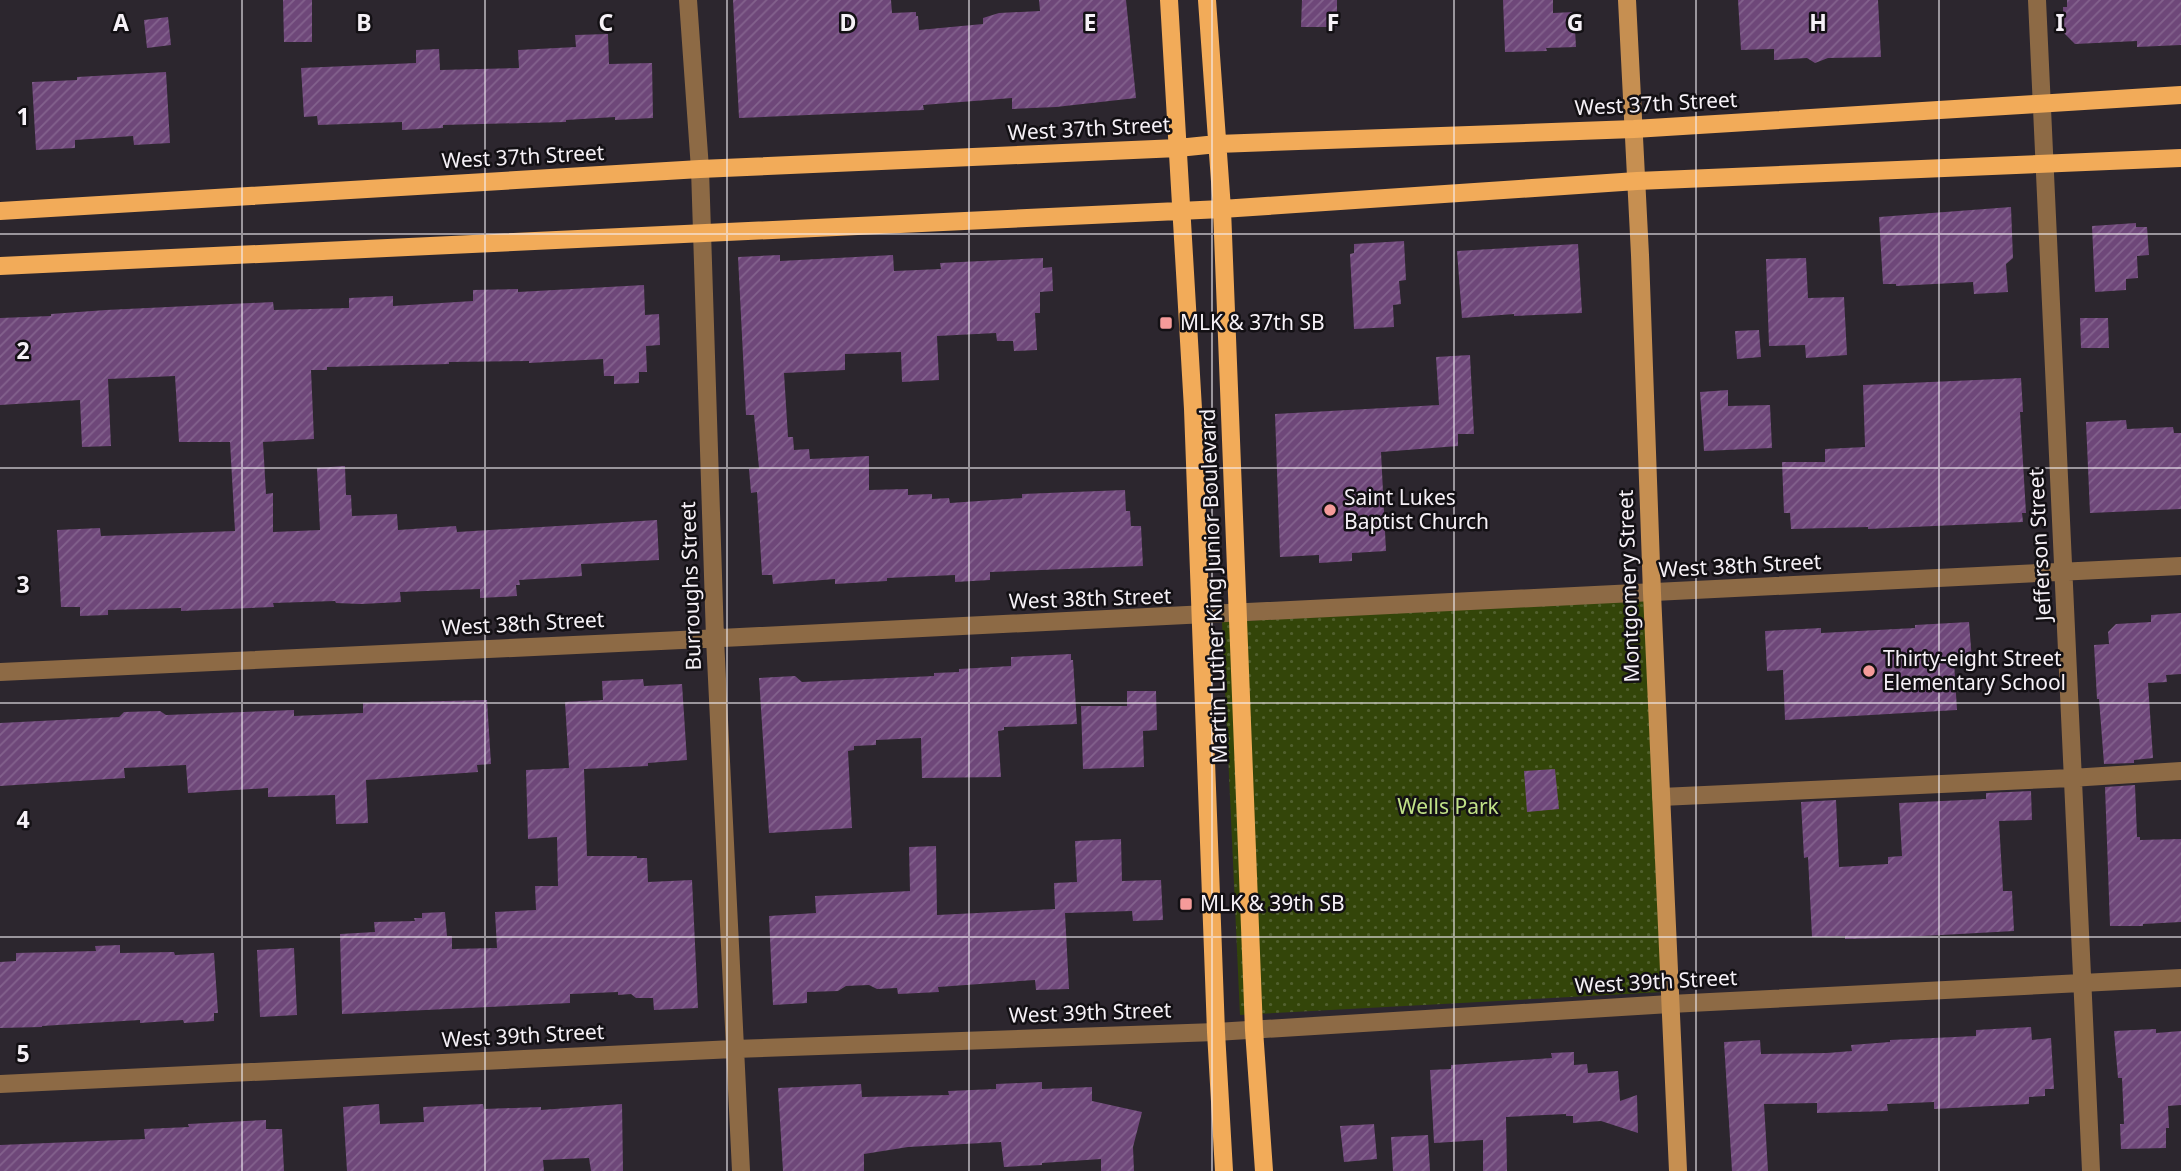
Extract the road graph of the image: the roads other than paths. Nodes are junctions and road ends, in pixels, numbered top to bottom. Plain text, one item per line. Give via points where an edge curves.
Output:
1 (688, 0) edge
2 (1169, 0) edge
3 (1207, 0) edge
4 (1627, 0) edge
5 (2037, 0) edge
6 (2181, 95) edge
7 (2041, 103) junction
8 (1634, 129) junction
9 (1217, 144) junction
10 (1178, 148) junction
11 (2181, 158) edge
12 (2044, 164) junction
13 (700, 169) junction
14 (1637, 181) junction
15 (1222, 209) junction
16 (0, 211) edge
17 (1182, 211) junction
18 (701, 232) junction
19 (0, 266) edge
20 (2181, 566) edge
21 (2064, 573) junction
22 (1652, 593) junction
23 (1239, 615) junction
24 (1201, 617) junction
25 (715, 638) junction
26 (0, 673) edge
27 (2181, 771) edge
28 (2073, 778) junction
29 (1661, 797) junction
30 (2181, 978) edge
31 (2082, 984) junction
32 (1670, 1004) junction
33 (1254, 1030) junction
34 (1216, 1032) junction
35 (734, 1049) junction
36 (0, 1084) edge
37 (741, 1171) edge
38 (1224, 1171) edge
39 (1264, 1171) edge
40 (1678, 1171) edge
41 (2091, 1171) edge

1 - 13 street, Burroughs Street
2 - 10 main road, Martin Luther King Junior Boulevard
3 - 9 main road, Martin Luther King Junior Boulevard
4 - 8 main road, Montgomery Street
5 - 7 street, Jefferson Street
6 - 7 main road, West 37th Street
7 - 8 main road, West 37th Street
7 - 12 street, Jefferson Street
8 - 9 main road, West 37th Street
8 - 14 main road, Montgomery Street
9 - 10 main road, West 37th Street
9 - 15 main road, Martin Luther King Junior Boulevard
10 - 13 main road, West 37th Street
10 - 17 main road, Martin Luther King Junior Boulevard
11 - 12 main road
12 - 14 main road
12 - 21 street, Jefferson Street
13 - 16 main road, West 37th Street
13 - 18 street, Burroughs Street
14 - 15 main road
14 - 22 main road, Montgomery Street
15 - 17 main road
15 - 23 main road, Martin Luther King Junior Boulevard
17 - 18 main road
17 - 24 main road, Martin Luther King Junior Boulevard
18 - 19 main road
18 - 25 street, Burroughs Street
20 - 21 street, West 38th Street
21 - 22 street, West 38th Street
21 - 28 street, Jefferson Street
22 - 23 street, West 38th Street
22 - 29 main road, Montgomery Street
23 - 24 street, West 38th Street
23 - 33 main road, Martin Luther King Junior Boulevard
24 - 25 street, West 38th Street
24 - 34 main road, Martin Luther King Junior Boulevard
25 - 26 street, West 38th Street
25 - 35 street, Burroughs Street
27 - 28 street
28 - 29 street
28 - 31 street, Jefferson Street
29 - 32 main road, Montgomery Street
30 - 31 street, West 39th Street
31 - 32 street, West 39th Street
31 - 41 street, Jefferson Street
32 - 33 street, West 39th Street
32 - 40 main road, Montgomery Street
33 - 34 street, West 39th Street
33 - 39 main road, Martin Luther King Junior Boulevard
34 - 35 street, West 39th Street
34 - 38 main road, Martin Luther King Junior Boulevard
35 - 36 street, West 39th Street
35 - 37 street, Burroughs Street

